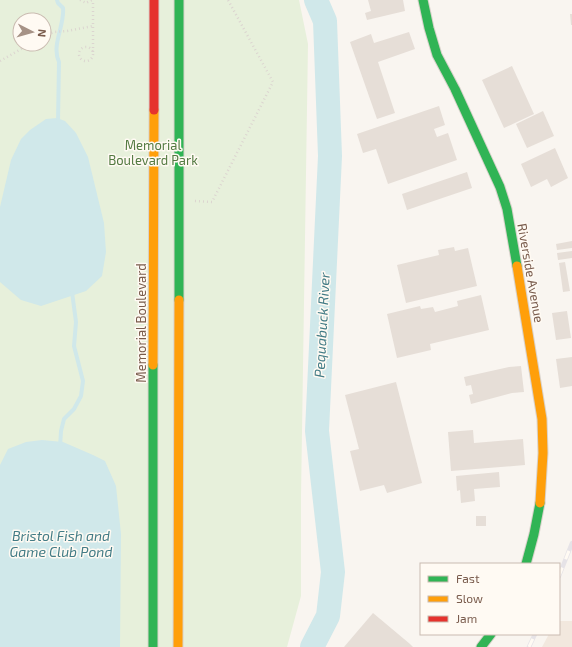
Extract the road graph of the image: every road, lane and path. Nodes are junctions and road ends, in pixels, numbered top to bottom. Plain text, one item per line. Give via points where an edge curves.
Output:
1 (80, 0) edge
2 (93, 0) edge
3 (154, 0) edge
4 (179, 0) edge
5 (228, 0) edge
6 (423, 0) edge
7 (93, 26) junction
8 (52, 33) edge
9 (16, 52) edge
10 (93, 52) junction
11 (0, 61) edge
12 (195, 201) dead end
13 (526, 563) edge
14 (490, 635) edge
15 (153, 647) edge
16 (178, 647) edge
17 (481, 647) edge

1 - 2 path via 86,4
2 - 7 path
3 - 15 main road, Memorial Boulevard
4 - 16 main road
5 - 12 path via 273,82 212,202
6 - 13 main road, Riverside Avenue via 437,55 500,187 507,209 542,419 540,502
7 - 8 path
7 - 10 path
9 - 11 path
10 - 10 path via 89,47 84,47 80,49 79,56 82,60 88,61 93,57
14 - 17 main road

